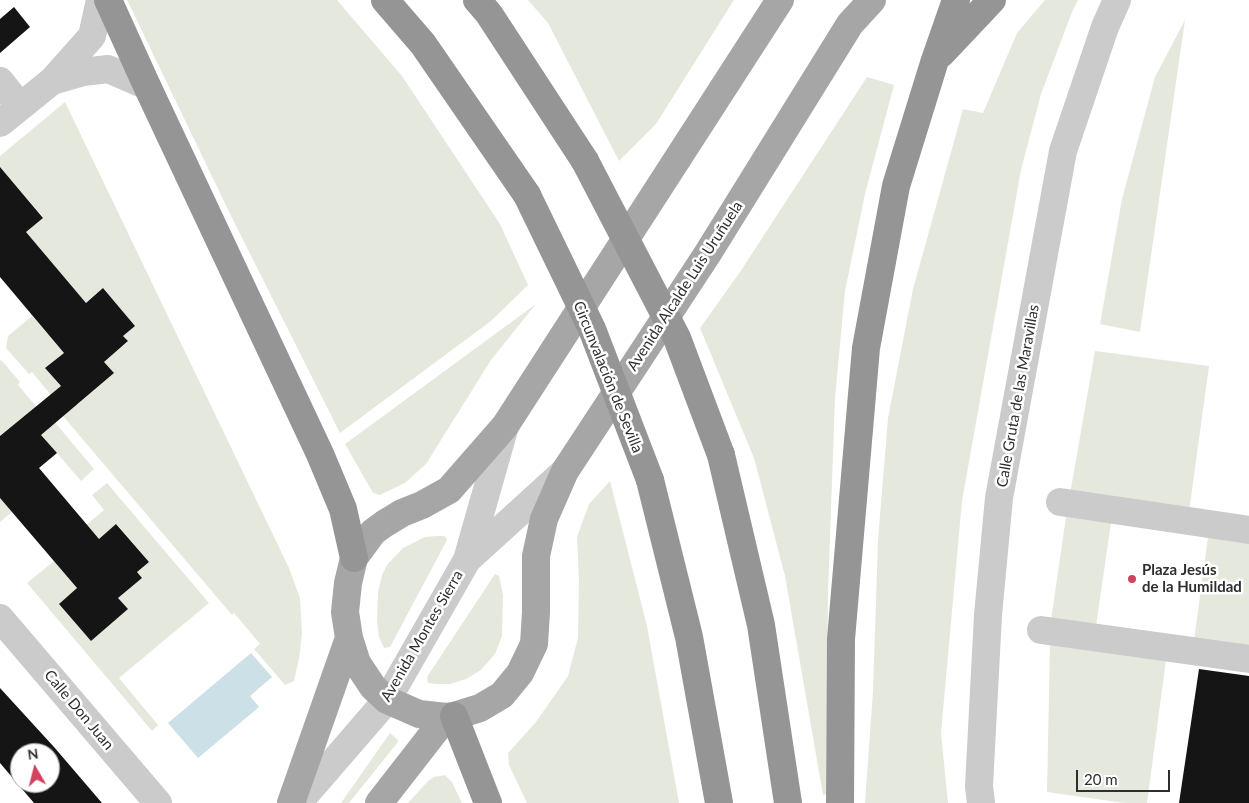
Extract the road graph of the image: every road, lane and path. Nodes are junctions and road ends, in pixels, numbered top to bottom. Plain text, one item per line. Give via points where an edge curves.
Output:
1 (100, 0) edge
2 (108, 0) edge
3 (385, 0) edge
4 (478, 0) edge
5 (780, 0) edge
6 (872, 0) edge
7 (956, 0) edge
8 (992, 0) edge
9 (1117, 0) edge
10 (856, 12) edge
11 (935, 60) junction
12 (0, 81) edge
13 (52, 81) junction
14 (147, 86) junction
15 (20, 106) junction
16 (0, 123) edge
17 (505, 426) junction
18 (565, 471) junction
19 (1060, 502) dead end
20 (1249, 530) edge
21 (354, 558) junction
22 (467, 560) junction
23 (0, 618) edge
24 (1041, 630) dead end
25 (349, 638) junction
26 (1249, 659) edge
27 (387, 700) junction
28 (450, 717) junction
29 (158, 803) edge
30 (292, 803) edge
31 (298, 803) edge
32 (378, 803) edge
33 (488, 803) edge
34 (718, 803) edge
35 (788, 803) edge
36 (840, 803) edge
37 (980, 803) edge

1 - 13 street via 92,36
2 - 14 highway
3 - 34 highway, Circunvalación de Sevilla, bridge via 423,44 527,195 592,329 650,480 689,637
4 - 35 highway, bridge via 585,161 677,338 721,455 761,625
5 - 17 main road
6 - 10 main road, Avenida Alcalde Luis Uruñuela
7 - 11 highway
8 - 11 highway
9 - 37 street, Calle Gruta de las Maravillas via 1105,26 1063,151 999,498 988,615
10 - 18 main road, Avenida Alcalde Luis Uruñuela via 708,253
11 - 36 highway via 896,186 866,348 841,639
12 - 15 street
13 - 14 street via 108,68
13 - 15 street
14 - 21 highway via 320,454 343,509
15 - 16 street
17 - 21 main road via 449,490 384,524 373,532
17 - 22 street
18 - 22 street
18 - 28 main road, Avenida Alcalde Luis Uruñuela via 544,519 536,556 534,644 520,673 502,695 480,708
19 - 20 street
21 - 25 main road via 345,612
22 - 27 street, Avenida Montes Sierra
23 - 29 street, Calle Don Juan
24 - 26 street
25 - 27 main road via 357,663 373,687
25 - 30 main road
27 - 28 main road via 419,714
27 - 31 street, Avenida Montes Sierra
28 - 32 main road
28 - 33 highway

